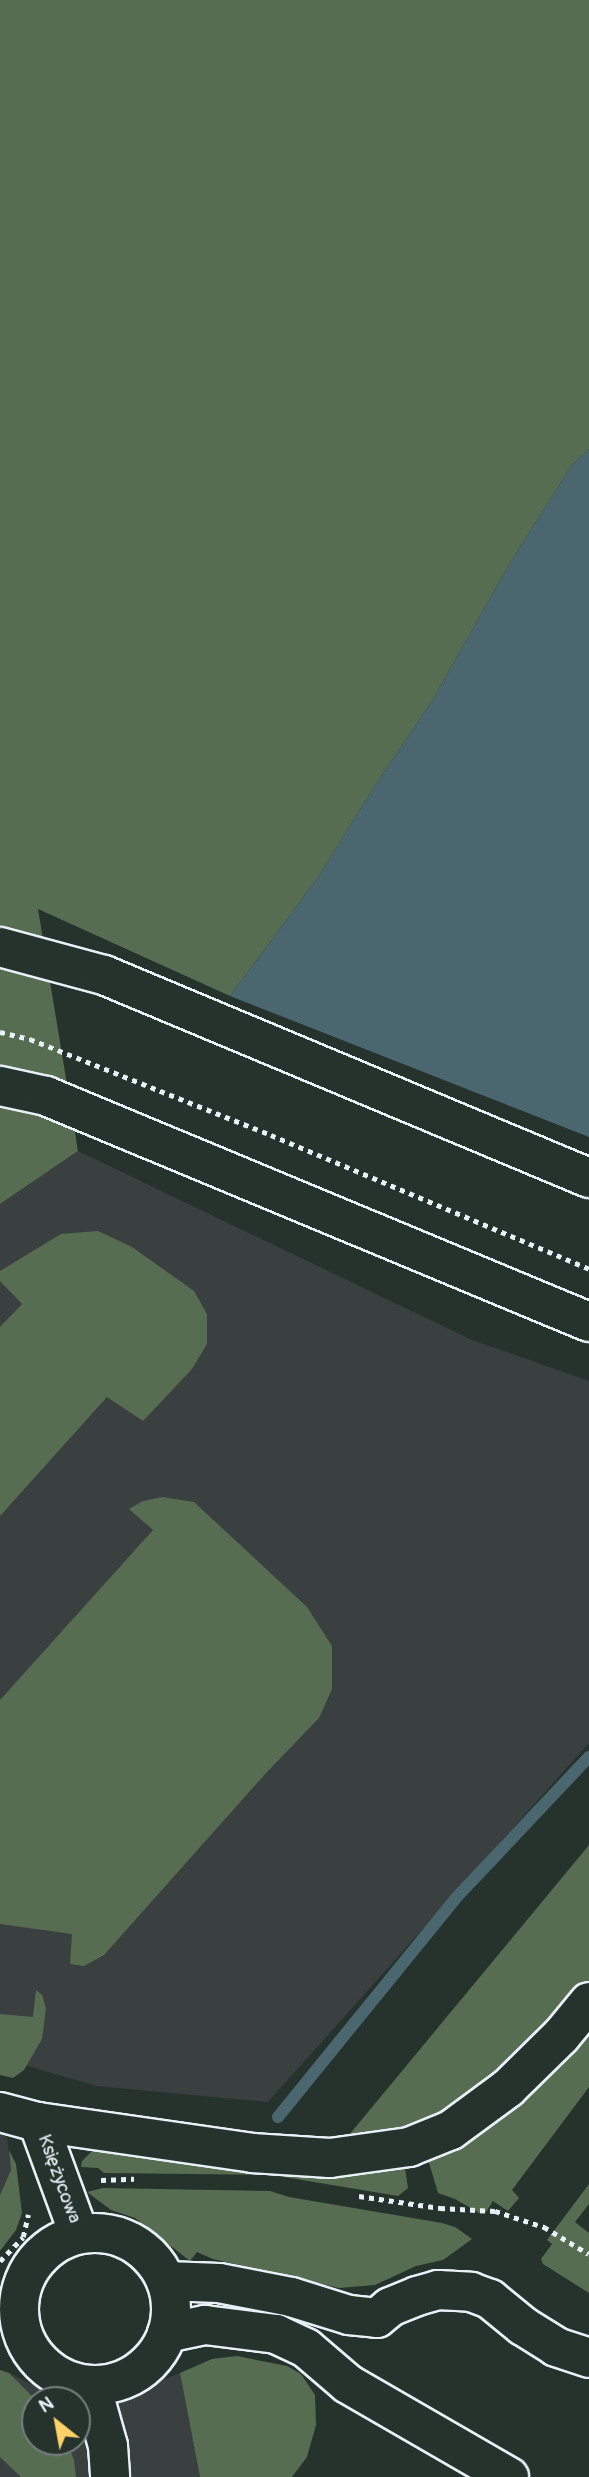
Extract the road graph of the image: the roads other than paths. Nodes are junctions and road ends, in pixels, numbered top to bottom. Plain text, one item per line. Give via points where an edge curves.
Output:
1 (0, 947) edge
2 (0, 1087) edge
3 (589, 1178) edge
4 (589, 1322) edge
5 (589, 2002) edge
6 (0, 2112) edge
7 (38, 2122) junction
8 (79, 2234) junction
9 (166, 2281) junction
10 (10, 2291) edge
11 (167, 2333) junction
12 (13, 2345) edge
13 (589, 2358) edge
14 (91, 2385) junction
15 (110, 2477) edge
16 (509, 2477) edge

1 - 3 street via 104,975
2 - 4 street via 46,1096
5 - 7 street via 562,2036 508,2088 451,2130 409,2147 330,2158 278,2155
6 - 7 street, Księżycowa
7 - 8 street, Księżycowa
8 - 9 street via 121,2237 148,2255
8 - 10 street via 42,2254
9 - 11 street
9 - 13 street via 219,2283 377,2318 390,2307 438,2290 471,2292 490,2299 556,2347
10 - 12 street via 18,2308
11 - 14 street via 145,2366 110,2384
11 - 16 street via 205,2325 276,2334 306,2348 348,2384
12 - 14 street via 53,2373
14 - 15 street via 108,2446

